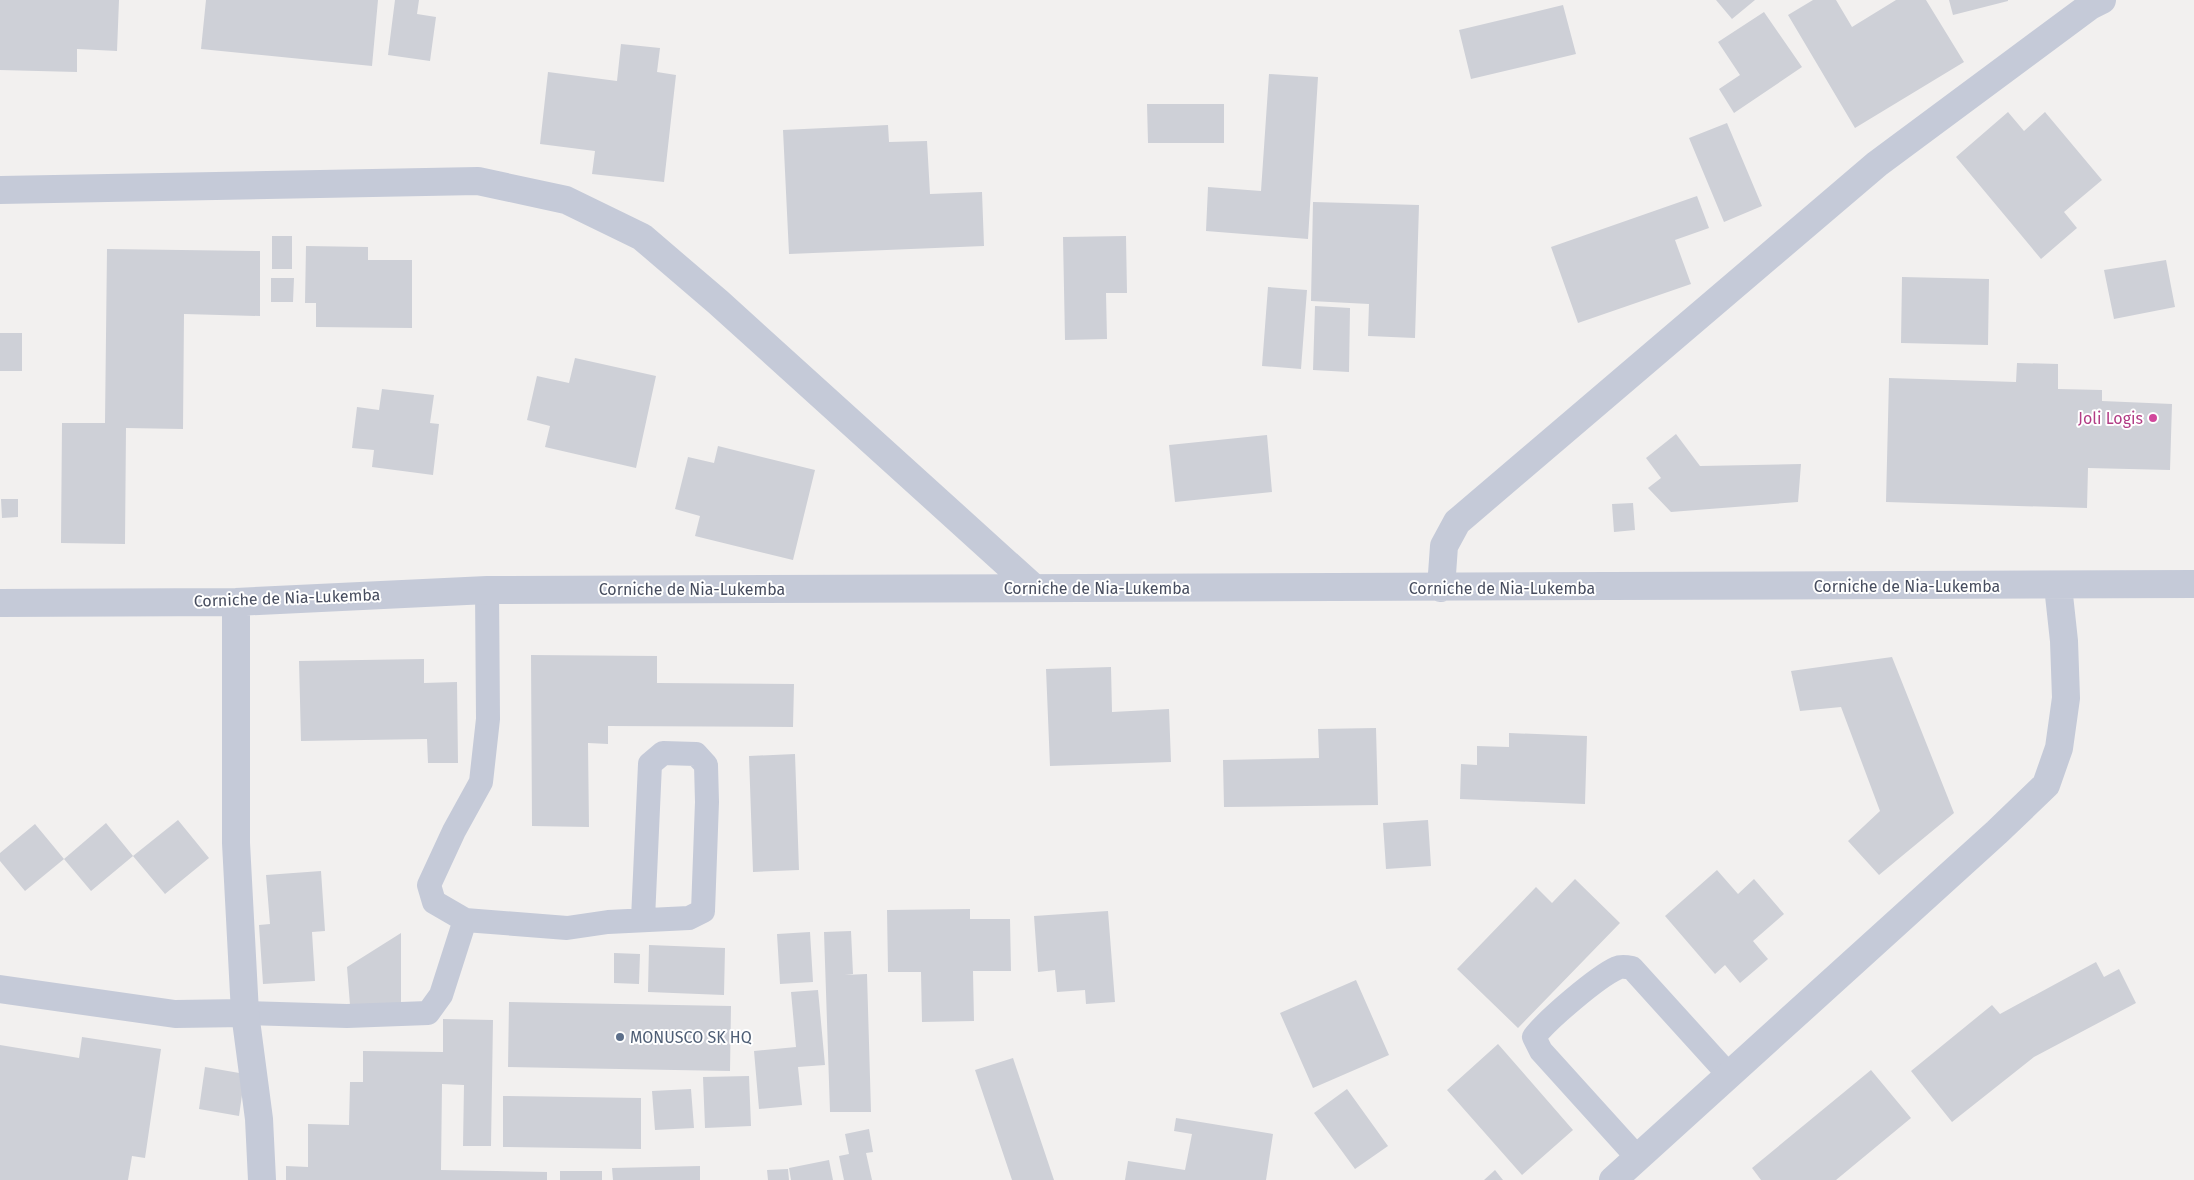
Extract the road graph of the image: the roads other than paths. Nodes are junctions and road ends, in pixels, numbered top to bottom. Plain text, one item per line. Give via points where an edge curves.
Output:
1 (2102, 0) edge
2 (0, 190) edge
3 (2194, 584) edge
4 (2058, 586) junction
5 (1034, 588) junction
6 (1441, 588) junction
7 (487, 590) junction
8 (236, 602) junction
9 (0, 603) edge
10 (643, 919) junction
11 (465, 920) junction
12 (0, 989) edge
13 (245, 1013) junction
14 (1729, 1075) junction
15 (1637, 1157) junction
16 (262, 1180) edge
17 (1613, 1180) edge

1 - 6 street via 1877,164 1457,522 1444,546
2 - 5 street via 478,181 566,200 642,237
3 - 4 street, Corniche de Nia-Lukemba
4 - 6 street, Corniche de Nia-Lukemba
4 - 14 street via 2066,698 2059,748 2046,785
5 - 6 street, Corniche de Nia-Lukemba
5 - 7 street, Corniche de Nia-Lukemba
7 - 8 street, Corniche de Nia-Lukemba
7 - 11 lane via 488,719 481,782 429,885 434,902
8 - 9 street, Corniche de Nia-Lukemba
8 - 13 street via 236,843
10 - 10 lane via 650,764 663,753 696,754 706,765 703,911 690,918
10 - 11 lane via 567,928
11 - 13 lane via 441,995 428,1013 347,1016
12 - 13 street via 175,1014
13 - 16 street via 259,1119
14 - 15 street
14 - 15 lane via 1632,968 1618,967 1601,978 1543,1026 1534,1037 1541,1051
15 - 17 street

